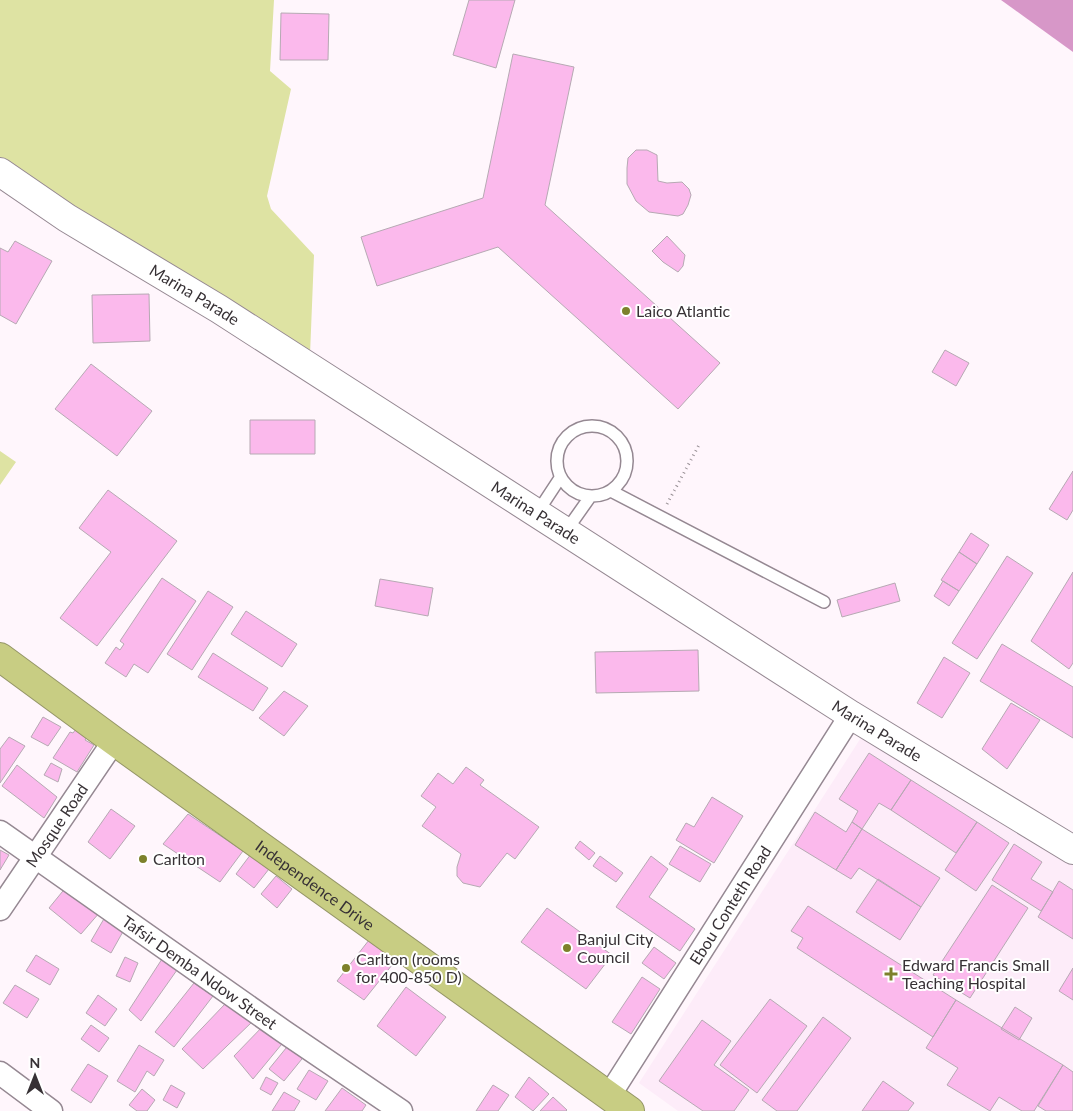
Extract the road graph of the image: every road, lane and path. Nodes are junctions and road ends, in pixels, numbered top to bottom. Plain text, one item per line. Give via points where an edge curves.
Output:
1 (0, 172) edge
2 (699, 445) dead end
3 (560, 478) junction
4 (611, 491) junction
5 (590, 497) junction
6 (537, 513) junction
7 (660, 516) junction
8 (566, 531) junction
9 (824, 602) dead end
10 (0, 657) edge
11 (851, 715) junction
12 (114, 741) junction
13 (0, 832) edge
14 (1073, 850) edge
15 (34, 856) junction
16 (0, 909) edge
17 (0, 1073) edge
18 (619, 1103) edge
19 (51, 1111) edge
20 (401, 1111) edge

1 - 6 street, Marina Parade
2 - 7 path
3 - 4 lane via 556,456 567,435 588,426 600,427 611,431 626,450 626,473
3 - 5 lane via 576,493
3 - 6 lane
4 - 5 lane
4 - 7 lane
5 - 8 lane
6 - 8 street, Marina Parade
7 - 9 lane
8 - 11 street, Marina Parade
10 - 12 highway, Independence Drive
11 - 14 street, Marina Parade
11 - 18 street, Ebou Conteth Road
12 - 15 street, Mosque Road
12 - 18 highway, Independence Drive
13 - 15 street, Tafsir Demba Ndow Street
15 - 16 street, Mosque Road
15 - 20 street, Tafsir Demba Ndow Street
17 - 19 street

